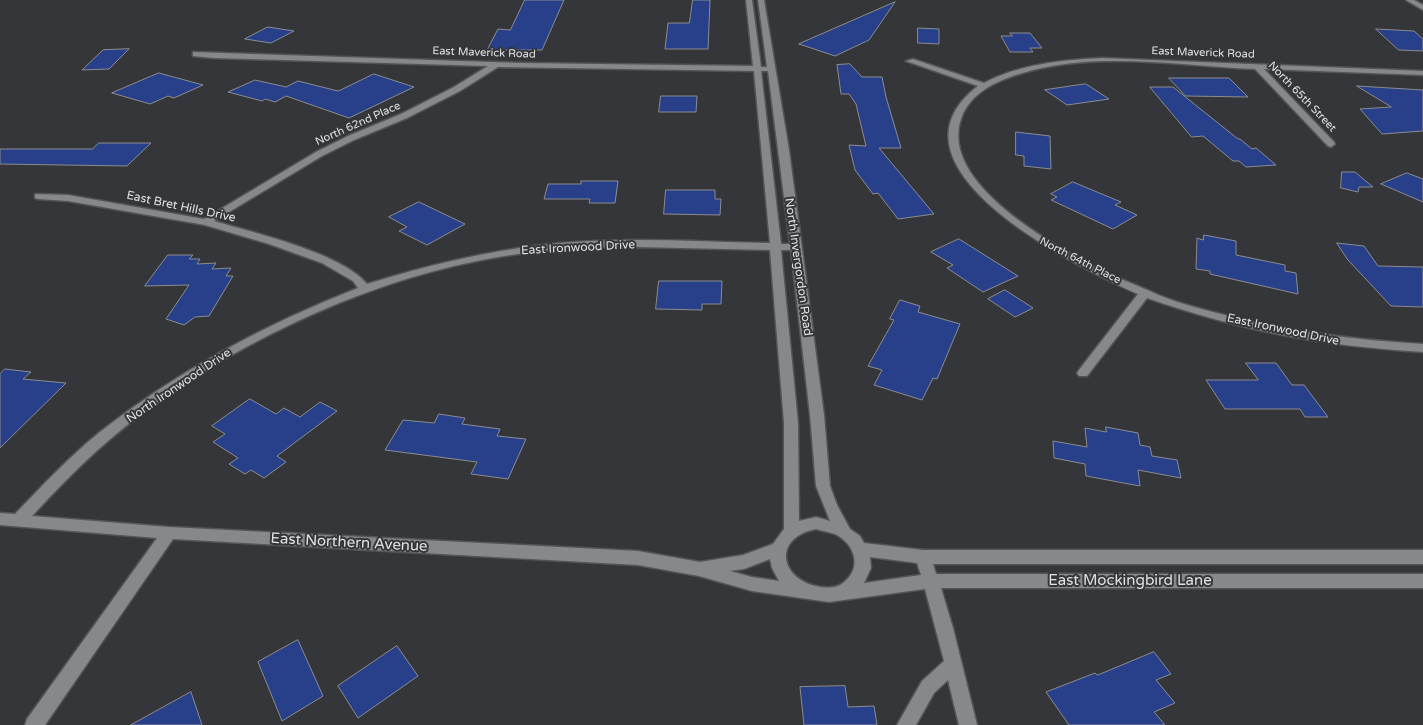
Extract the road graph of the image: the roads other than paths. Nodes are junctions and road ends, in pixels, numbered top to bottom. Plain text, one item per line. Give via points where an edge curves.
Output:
1 (749, 0) edge
2 (761, 0) edge
3 (1409, 0) edge
4 (1423, 8) edge
5 (196, 54) dead end
6 (910, 61) dead end
7 (495, 65) junction
8 (1257, 66) junction
9 (757, 69) junction
10 (771, 69) junction
11 (1423, 73) edge
12 (985, 86) junction
13 (1331, 144) dead end
14 (38, 196) dead end
15 (206, 222) junction
16 (776, 246) junction
17 (796, 246) junction
18 (365, 289) junction
19 (1146, 292) junction
20 (1423, 348) edge
21 (1083, 373) dead end
22 (0, 519) edge
23 (19, 520) junction
24 (792, 530) junction
25 (843, 530) junction
26 (169, 533) junction
27 (778, 549) junction
28 (861, 550) junction
29 (923, 557) junction
30 (1423, 557) edge
31 (698, 568) junction
32 (930, 581) junction
33 (1423, 581) edge
34 (805, 591) junction
35 (838, 593) junction
36 (954, 663) junction
37 (34, 725) edge
38 (906, 725) edge
39 (968, 725) edge

1 - 9 street, North Invergordon Road
2 - 10 street, North Invergordon Road
3 - 4 street
5 - 7 street, East Maverick Road
6 - 12 street
7 - 9 street, East Maverick Road
7 - 15 street, North 62nd Place via 457,89 318,154
8 - 11 street, East Maverick Road
8 - 12 street, East Maverick Road via 1072,62 1023,71
8 - 13 street, North 65th Street
9 - 10 street, East Maverick Road
9 - 16 street, North Invergordon Road
10 - 17 street, North Invergordon Road
12 - 19 street, North 64th Place via 966,102 954,127 955,151 978,189 1035,237 1061,253
14 - 15 street, East Bret Hills Drive via 68,198
15 - 18 street, East Bret Hills Drive via 326,261 342,269
16 - 17 street, East Ironwood Drive
16 - 18 street, East Ironwood Drive via 605,244 540,248 425,270
16 - 24 street, North Invergordon Road via 791,423
17 - 25 street, North Invergordon Road via 823,486
18 - 23 street, North Ironwood Drive via 272,328 174,386 105,437 55,481
19 - 20 street, East Ironwood Drive via 1254,327 1336,342
19 - 21 street
22 - 23 street, East Northern Avenue
23 - 26 street, East Northern Avenue
24 - 25 street via 803,524 816,523 830,524
24 - 27 street
25 - 28 street, North Invergordon Road via 854,538
26 - 31 street, East Northern Avenue via 638,558
26 - 37 street
27 - 31 street, East Northern Avenue via 744,562
27 - 34 street via 782,573
28 - 29 street, East Mockingbird Lane
28 - 35 street via 863,565 858,580
29 - 30 street, East Mockingbird Lane
29 - 32 street
31 - 34 street, East Northern Avenue via 752,584
32 - 33 street, East Mockingbird Lane
32 - 35 street, East Mockingbird Lane
32 - 36 street
34 - 35 street via 827,595
36 - 38 street via 928,687
36 - 39 street

